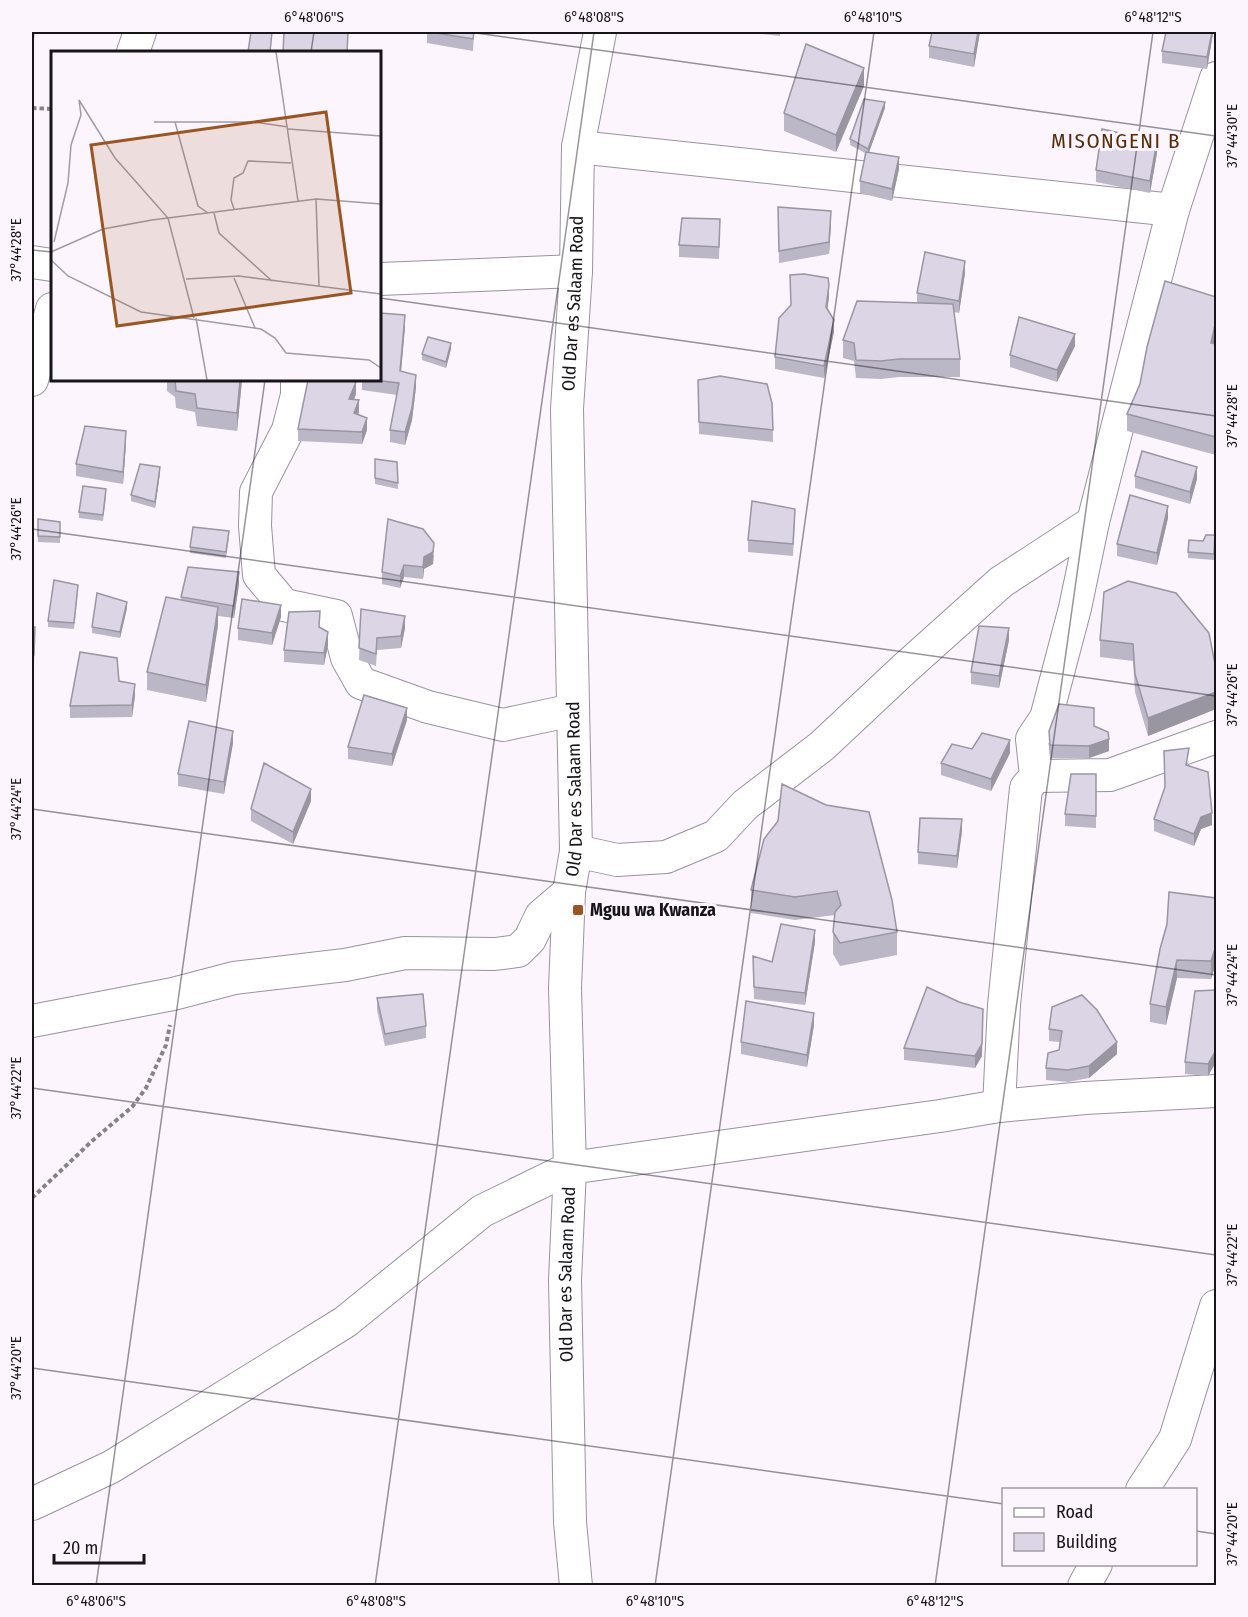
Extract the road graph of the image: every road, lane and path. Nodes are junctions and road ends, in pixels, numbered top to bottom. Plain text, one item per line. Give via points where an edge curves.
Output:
1 (140, 32) edge
2 (600, 32) edge
3 (133, 51) edge
4 (1216, 78) edge
5 (32, 108) edge
6 (51, 109) edge
7 (578, 147) junction
8 (1173, 210) junction
9 (32, 262) edge
10 (51, 265) edge
11 (576, 271) junction
12 (381, 279) edge
13 (51, 313) edge
14 (32, 380) edge
15 (297, 381) edge
16 (1093, 522) junction
17 (573, 710) junction
18 (1216, 736) edge
19 (1036, 776) junction
20 (576, 851) junction
21 (569, 892) junction
22 (172, 994) junction
23 (32, 1021) edge
24 (1216, 1091) edge
25 (999, 1106) junction
26 (570, 1168) junction
27 (32, 1198) edge
28 (1216, 1306) edge
29 (1143, 1488) edge
30 (32, 1504) edge
31 (1095, 1566) edge
32 (576, 1586) edge
33 (1084, 1586) edge

1 - 3 street
2 - 7 street, Old Dar es Salaam Road
4 - 8 street
5 - 6 path
7 - 8 street
7 - 11 street, Old Dar es Salaam Road
8 - 16 street
9 - 10 street
11 - 12 street
11 - 17 street, Old Dar es Salaam Road via 567,409
13 - 14 street
15 - 17 street via 288,430 256,492 259,575 284,605 336,616 347,658 361,683 428,707 503,725
16 - 19 street via 1046,718 1032,740
16 - 20 street via 1001,582 822,746 745,805 716,836 666,857 617,860
17 - 20 street, Old Dar es Salaam Road
18 - 19 street via 1110,775
19 - 25 street via 1026,788 1004,1005
20 - 21 street, Old Dar es Salaam Road
21 - 22 street via 541,916 530,939 518,951 405,953 345,965 234,978
21 - 26 street, Old Dar es Salaam Road via 565,988
22 - 23 street
22 - 27 path via 166,1045 146,1088 132,1107
24 - 25 street
25 - 26 street
26 - 30 street via 482,1211 345,1322 111,1467
26 - 32 street, Old Dar es Salaam Road via 565,1280 570,1522
28 - 29 street via 1175,1439
31 - 33 street

